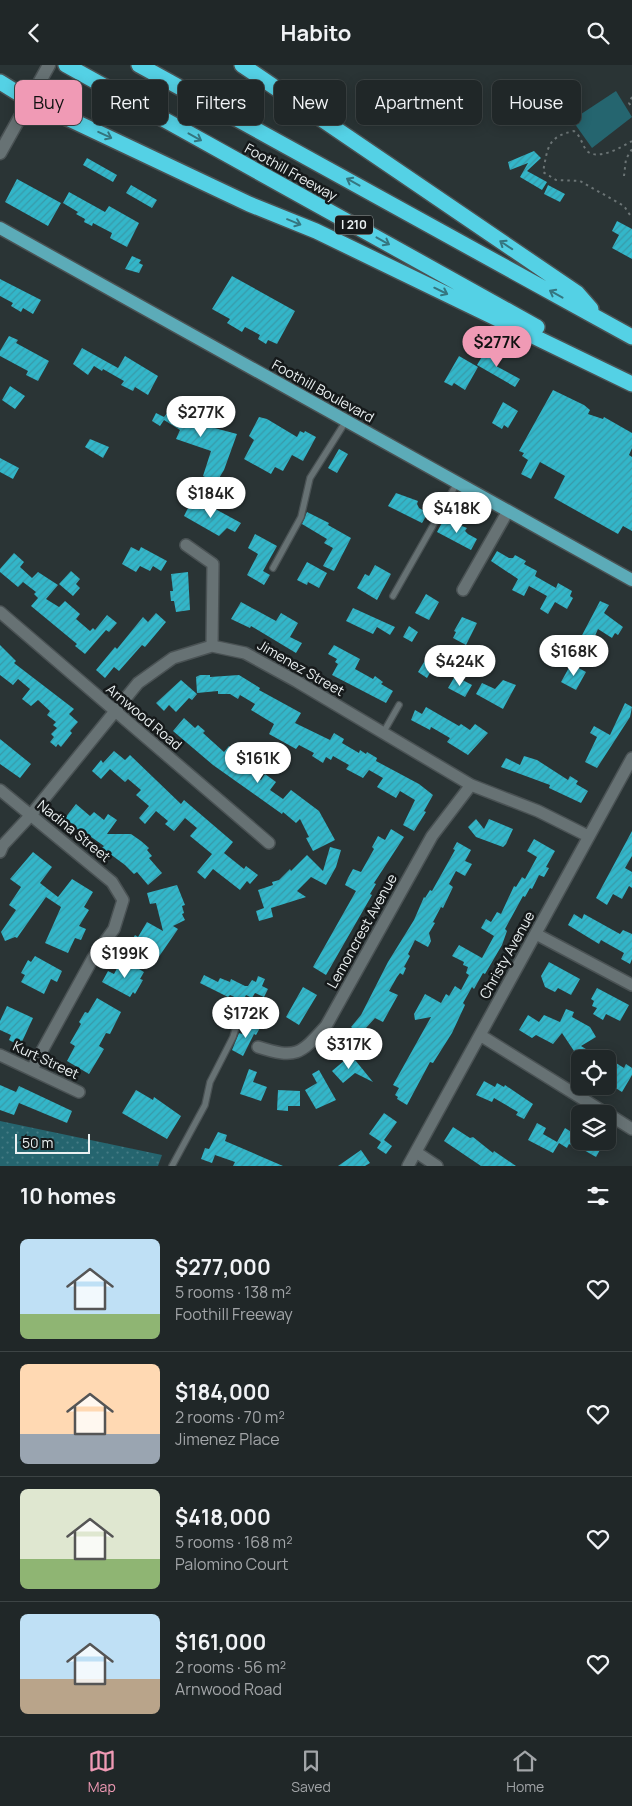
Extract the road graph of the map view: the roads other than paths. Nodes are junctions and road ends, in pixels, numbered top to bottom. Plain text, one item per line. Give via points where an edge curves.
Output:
1 (49, 65) edge
2 (139, 65) edge
3 (242, 65) edge
4 (71, 68) edge
5 (40, 80) edge
6 (0, 82) edge
7 (15, 91) edge
8 (15, 125) edge
9 (82, 125) edge
10 (0, 153) edge
11 (0, 228) edge
12 (599, 317) junction
13 (632, 337) edge
14 (632, 382) edge
15 (346, 421) junction
16 (457, 483) junction
17 (508, 511) junction
18 (186, 545) dead end
19 (273, 568) dead end
20 (632, 581) edge
21 (463, 590) dead end
22 (393, 596) dead end
23 (0, 612) edge
24 (212, 646) junction
25 (399, 705) dead end
26 (115, 713) junction
27 (383, 733) junction
28 (632, 758) edge
29 (471, 785) junction
30 (0, 790) edge
31 (30, 816) junction
32 (588, 836) junction
33 (269, 843) dead end
34 (0, 852) edge
35 (536, 933) junction
36 (632, 985) edge
37 (229, 1006) dead end
38 (480, 1035) junction
39 (258, 1047) dead end
40 (0, 1055) edge
41 (32, 1069) junction
42 (79, 1092) dead end
43 (593, 1105) edge
44 (616, 1119) edge
45 (632, 1129) edge
46 (416, 1152) junction
47 (172, 1166) edge
48 (408, 1166) edge
49 (437, 1166) edge

1 - 5 street
12 -> 2 highway, Foothill Freeway / I 210
12 -> 3 highway via 577,293
4 -> 14 highway, Foothill Freeway / I 210
6 - 7 highway
8 - 10 street
9 -> 14 highway via 249,204 316,231
11 - 15 main road, Foothill Boulevard
12 - 13 highway, Foothill Freeway / I 210
15 - 16 main road, Foothill Boulevard
15 - 19 lane via 310,478 300,517
16 - 17 main road, Foothill Boulevard
16 - 22 lane
17 - 20 main road, Foothill Boulevard
17 - 21 street
18 - 24 street via 213,564
23 - 26 street, Arnwood Road
24 - 26 street, Jimenez Street via 173,657 138,683
24 - 27 street, Jimenez Street via 245,653
25 - 27 lane
26 - 31 street, Jimenez Street
26 - 33 street, Arnwood Road
27 - 29 street, Jimenez Street
28 - 32 street, Christy Avenue
29 - 32 street, Jimenez Street via 538,811
29 - 39 street, Lemoncrest Avenue via 432,836 326,1026 305,1049 283,1055
30 - 31 street, Nadina Street
31 - 34 street, Jimenez Street
31 - 41 street, Nadina Street via 112,882 124,900 114,929 93,958
32 - 35 street, Christy Avenue
35 - 36 street
35 - 38 street, Christy Avenue
37 - 47 lane via 236,1027 233,1037 210,1082 205,1105
38 - 43 street
38 - 46 street, Christy Avenue
40 - 41 street, Kurt Street
41 - 42 street, Kurt Street
44 - 45 street
46 - 48 street, Christy Avenue
46 - 49 street

